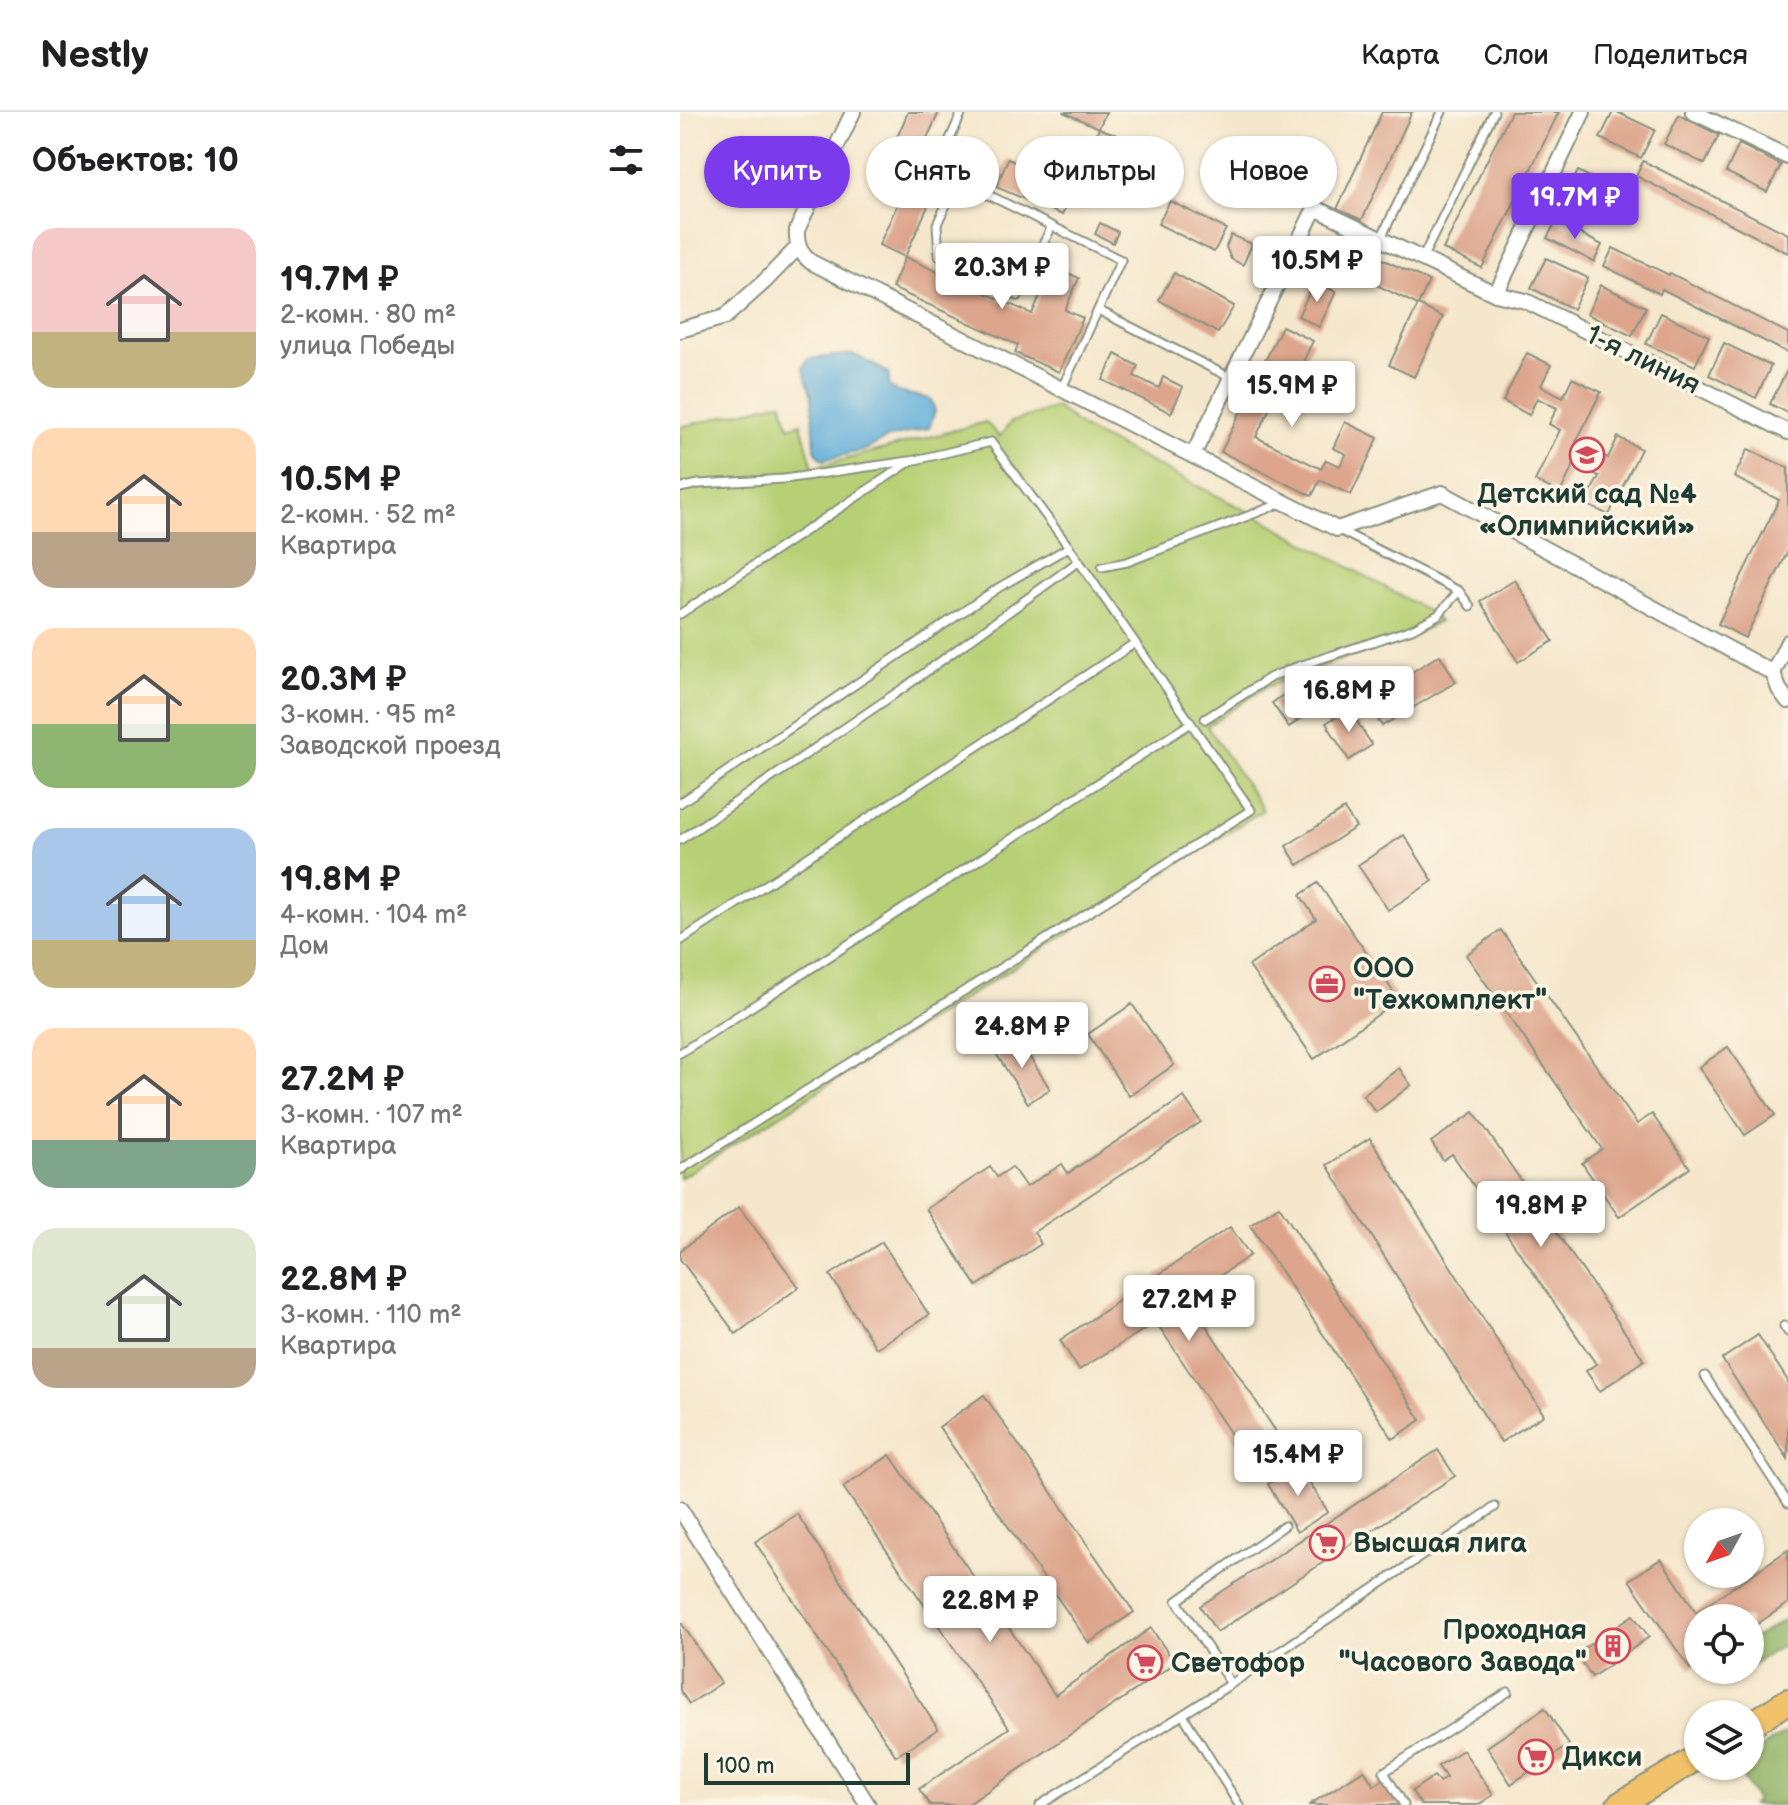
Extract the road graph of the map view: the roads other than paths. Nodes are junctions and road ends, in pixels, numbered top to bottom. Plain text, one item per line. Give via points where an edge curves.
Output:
1 (853, 112) edge
2 (962, 112) edge
3 (1442, 112) edge
4 (1494, 112) edge
5 (1583, 112) edge
6 (1693, 112) edge
7 (951, 136) edge
8 (1788, 157) edge
9 (999, 200) edge
10 (945, 208) edge
11 (1052, 226) junction
12 (1381, 238) junction
13 (798, 247) junction
14 (1423, 257) junction
15 (1496, 294) junction
16 (1098, 310) junction
17 (680, 330) edge
18 (1231, 378) junction
19 (1061, 389) junction
20 (1788, 432) edge
21 (1193, 455) junction
22 (911, 461) junction
23 (680, 488) edge
24 (1284, 502) junction
25 (1337, 529) junction
26 (1069, 547) junction
27 (1079, 561) junction
28 (1102, 567) dead end
29 (1459, 591) junction
30 (1470, 606) dead end
31 (680, 614) edge
32 (1788, 642) edge
33 (1135, 643) junction
34 (1773, 673) junction
35 (1788, 701) edge
36 (1205, 719) dead end
37 (1191, 723) junction
38 (680, 803) edge
39 (680, 840) edge
40 (680, 941) edge
41 (680, 1053) edge
42 (680, 1170) edge
43 (1705, 1376) dead end
44 (1788, 1503) edge
45 (1495, 1507) dead end
46 (680, 1509) edge
47 (1284, 1526) dead end
48 (1231, 1684) junction
49 (1508, 1692) dead end
50 (1788, 1701) edge
51 (1183, 1715) junction
52 (1764, 1716) edge
53 (1684, 1767) edge
54 (1632, 1802) edge
55 (868, 1805) edge
56 (1040, 1805) edge
57 (1239, 1805) edge
58 (1404, 1805) edge

1 - 13 street via 801,219
2 - 7 lane
3 - 12 lane
4 - 14 lane
5 - 15 street
6 - 8 street
9 - 11 lane
10 - 11 lane via 937,224 939,256 1018,296
11 - 16 lane via 1121,260
12 - 14 street, 1-я линия
12 - 18 street, 1-я линия via 1315,208
13 - 17 street via 725,317
13 - 19 street via 811,262
14 - 15 street, 1-я линия
15 - 20 street, 1-я линия via 1526,301
16 - 18 lane
16 - 19 lane
18 - 21 street
19 - 21 street
21 - 24 street
22 - 23 lane
22 - 26 lane via 991,442
22 - 31 lane
24 - 25 street
24 - 28 lane
25 - 29 lane
25 - 34 street via 1442,493
26 - 27 lane
26 - 38 lane via 998,588
27 - 33 lane
27 - 39 lane
29 - 30 lane
29 - 36 lane via 1438,615 1412,629 1271,677
32 - 34 street
33 - 37 lane
33 - 40 lane
34 - 35 street
37 - 41 lane
37 - 42 lane via 1251,810
43 - 44 lane
45 - 48 lane
46 - 55 street
47 - 48 lane via 1177,1601
48 - 51 lane
49 - 58 lane via 1384,1772
50 - 52 main road
51 - 56 lane
51 - 57 lane
53 - 54 main road

